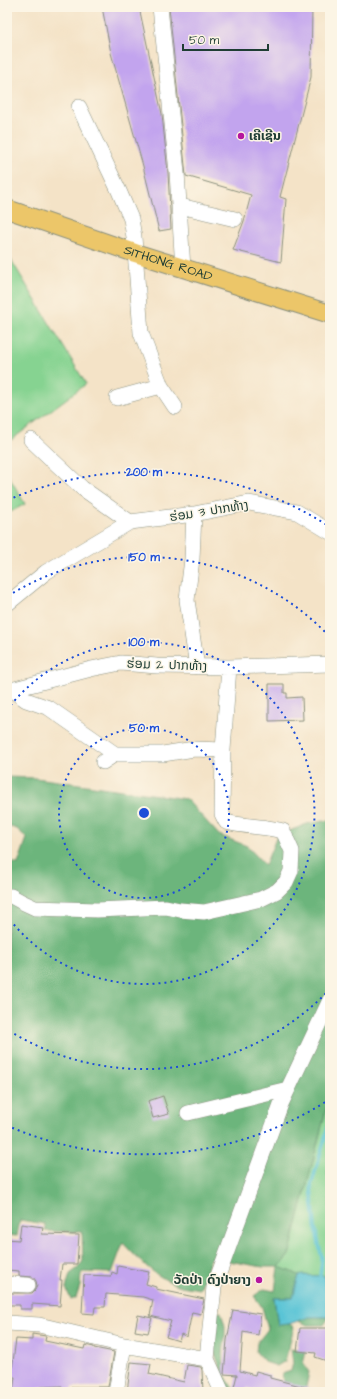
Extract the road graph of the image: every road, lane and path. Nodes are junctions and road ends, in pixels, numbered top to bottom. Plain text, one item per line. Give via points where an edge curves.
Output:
1 (160, 7) edge
2 (79, 107) dead end
3 (180, 206) junction
4 (7, 209) edge
5 (235, 219) dead end
6 (135, 254) junction
7 (183, 269) junction
8 (330, 314) edge
9 (161, 386) junction
10 (117, 398) dead end
11 (175, 407) dead end
12 (31, 440) dead end
13 (194, 514) junction
14 (130, 522) junction
15 (330, 532) edge
16 (7, 604) edge
17 (330, 665) edge
18 (197, 667) junction
19 (229, 667) junction
20 (9, 690) edge
21 (223, 750) junction
22 (7, 896) edge
23 (330, 1000) edge
24 (288, 1089) junction
25 (188, 1113) dead end
26 (7, 1284) edge
27 (28, 1285) dead end
28 (7, 1322) edge
29 (124, 1345) junction
30 (207, 1359) junction
31 (220, 1391) edge
32 (116, 1392) edge

1 - 3 street
2 - 6 street via 131,219
3 - 5 street
3 - 7 street
4 - 6 main road, SITHONG ROAD
6 - 7 main road, SITHONG ROAD
6 - 9 street via 141,332
7 - 8 main road, SITHONG ROAD
9 - 10 street
9 - 11 street
12 - 14 street via 82,488
13 - 14 street, ຮ່ອມ 3 ປາກທ້າງ
13 - 15 street, ຮ່ອມ 3 ປາກທ້າງ via 249,503 297,512
13 - 18 street via 187,600
14 - 16 street, ຮ່ອມ 3 ປາກທ້າງ via 46,572
17 - 19 street, ຮ່ອມ 2 ປາກທ້າງ
18 - 19 street, ຮ່ອມ 2 ປາກທ້າງ
18 - 20 street, ຮ່ອມ 2 ປາກທ້າງ via 121,663
19 - 21 street
20 - 21 street via 26,700 49,708 109,758 194,749
21 - 22 street via 222,814 226,822 283,831 292,851 291,871 277,892 261,899 204,912 166,907 97,910 35,908
23 - 24 street
24 - 25 street
24 - 30 street via 214,1287
26 - 27 street
28 - 29 street via 39,1325
29 - 30 street
29 - 32 street
30 - 31 street

